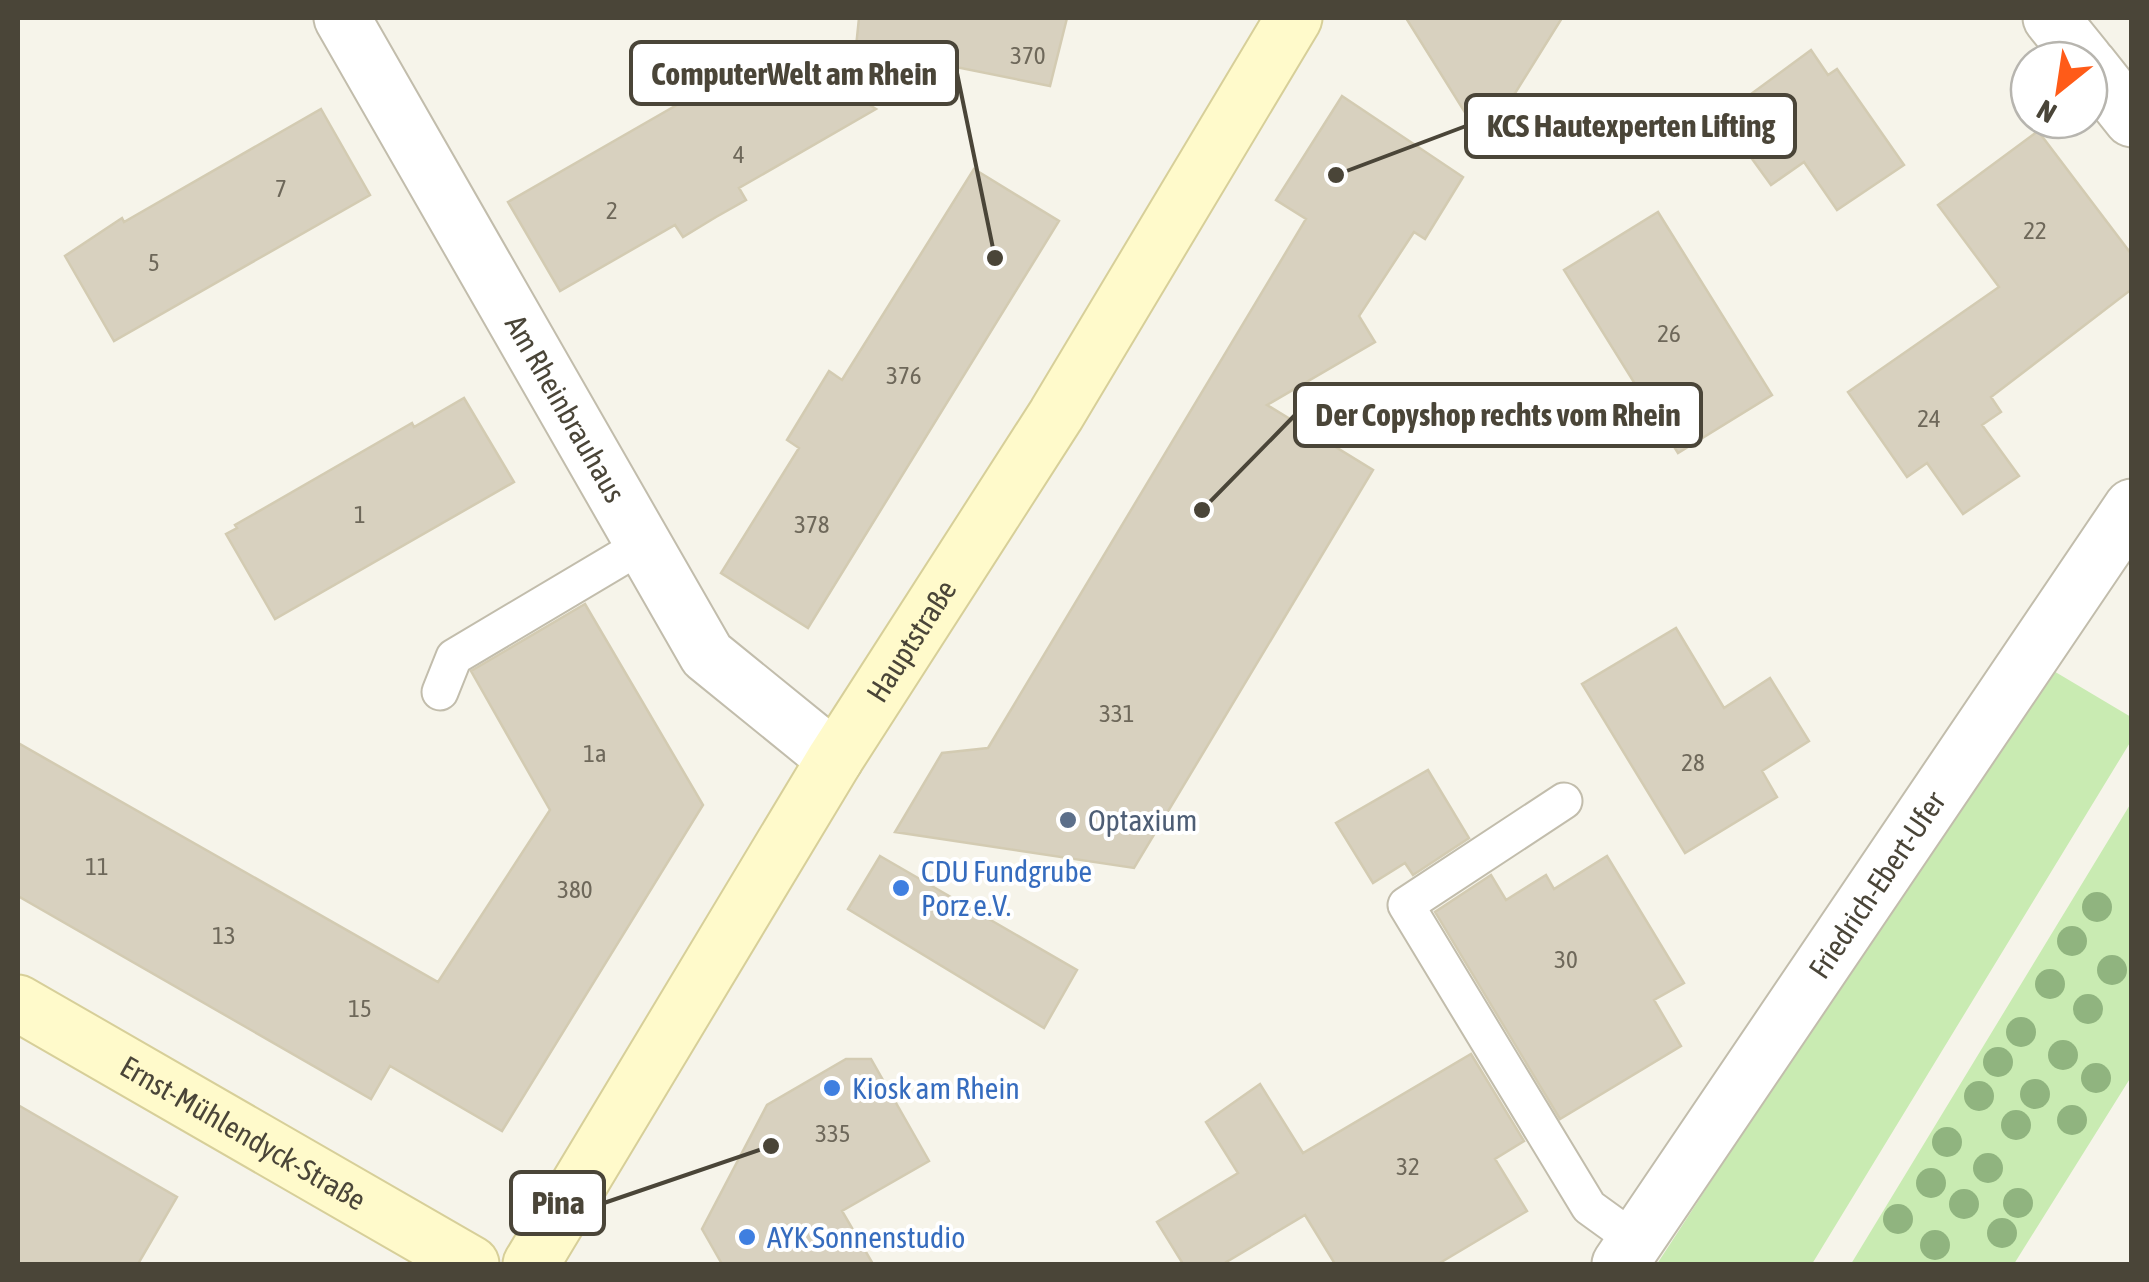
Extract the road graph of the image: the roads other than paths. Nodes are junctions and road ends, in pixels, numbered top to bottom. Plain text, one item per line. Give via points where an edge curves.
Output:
1 (342, 18) edge
2 (1294, 18) edge
3 (2051, 18) edge
4 (2069, 40) edge
5 (2109, 90) edge
6 (2132, 119) edge
7 (2132, 507) edge
8 (644, 544) junction
9 (440, 692) dead end
10 (835, 759) junction
11 (1564, 801) dead end
12 (18, 1003) edge
13 (1628, 1253) edge
14 (471, 1264) edge
15 (531, 1264) edge

1 - 8 street, Am Rheinbrauhaus
2 - 10 main road, Hauptstraße via 1056,415
3 - 4 street
5 - 6 street
7 - 13 street, Friedrich-Ebert-Ufer
8 - 9 lane via 454,656
8 - 10 street, Am Rheinbrauhaus via 707,655
10 - 15 main road, Hauptstraße
11 - 13 lane via 1406,905 1589,1206
12 - 14 main road, Ernst-Mühlendyck-Straße

